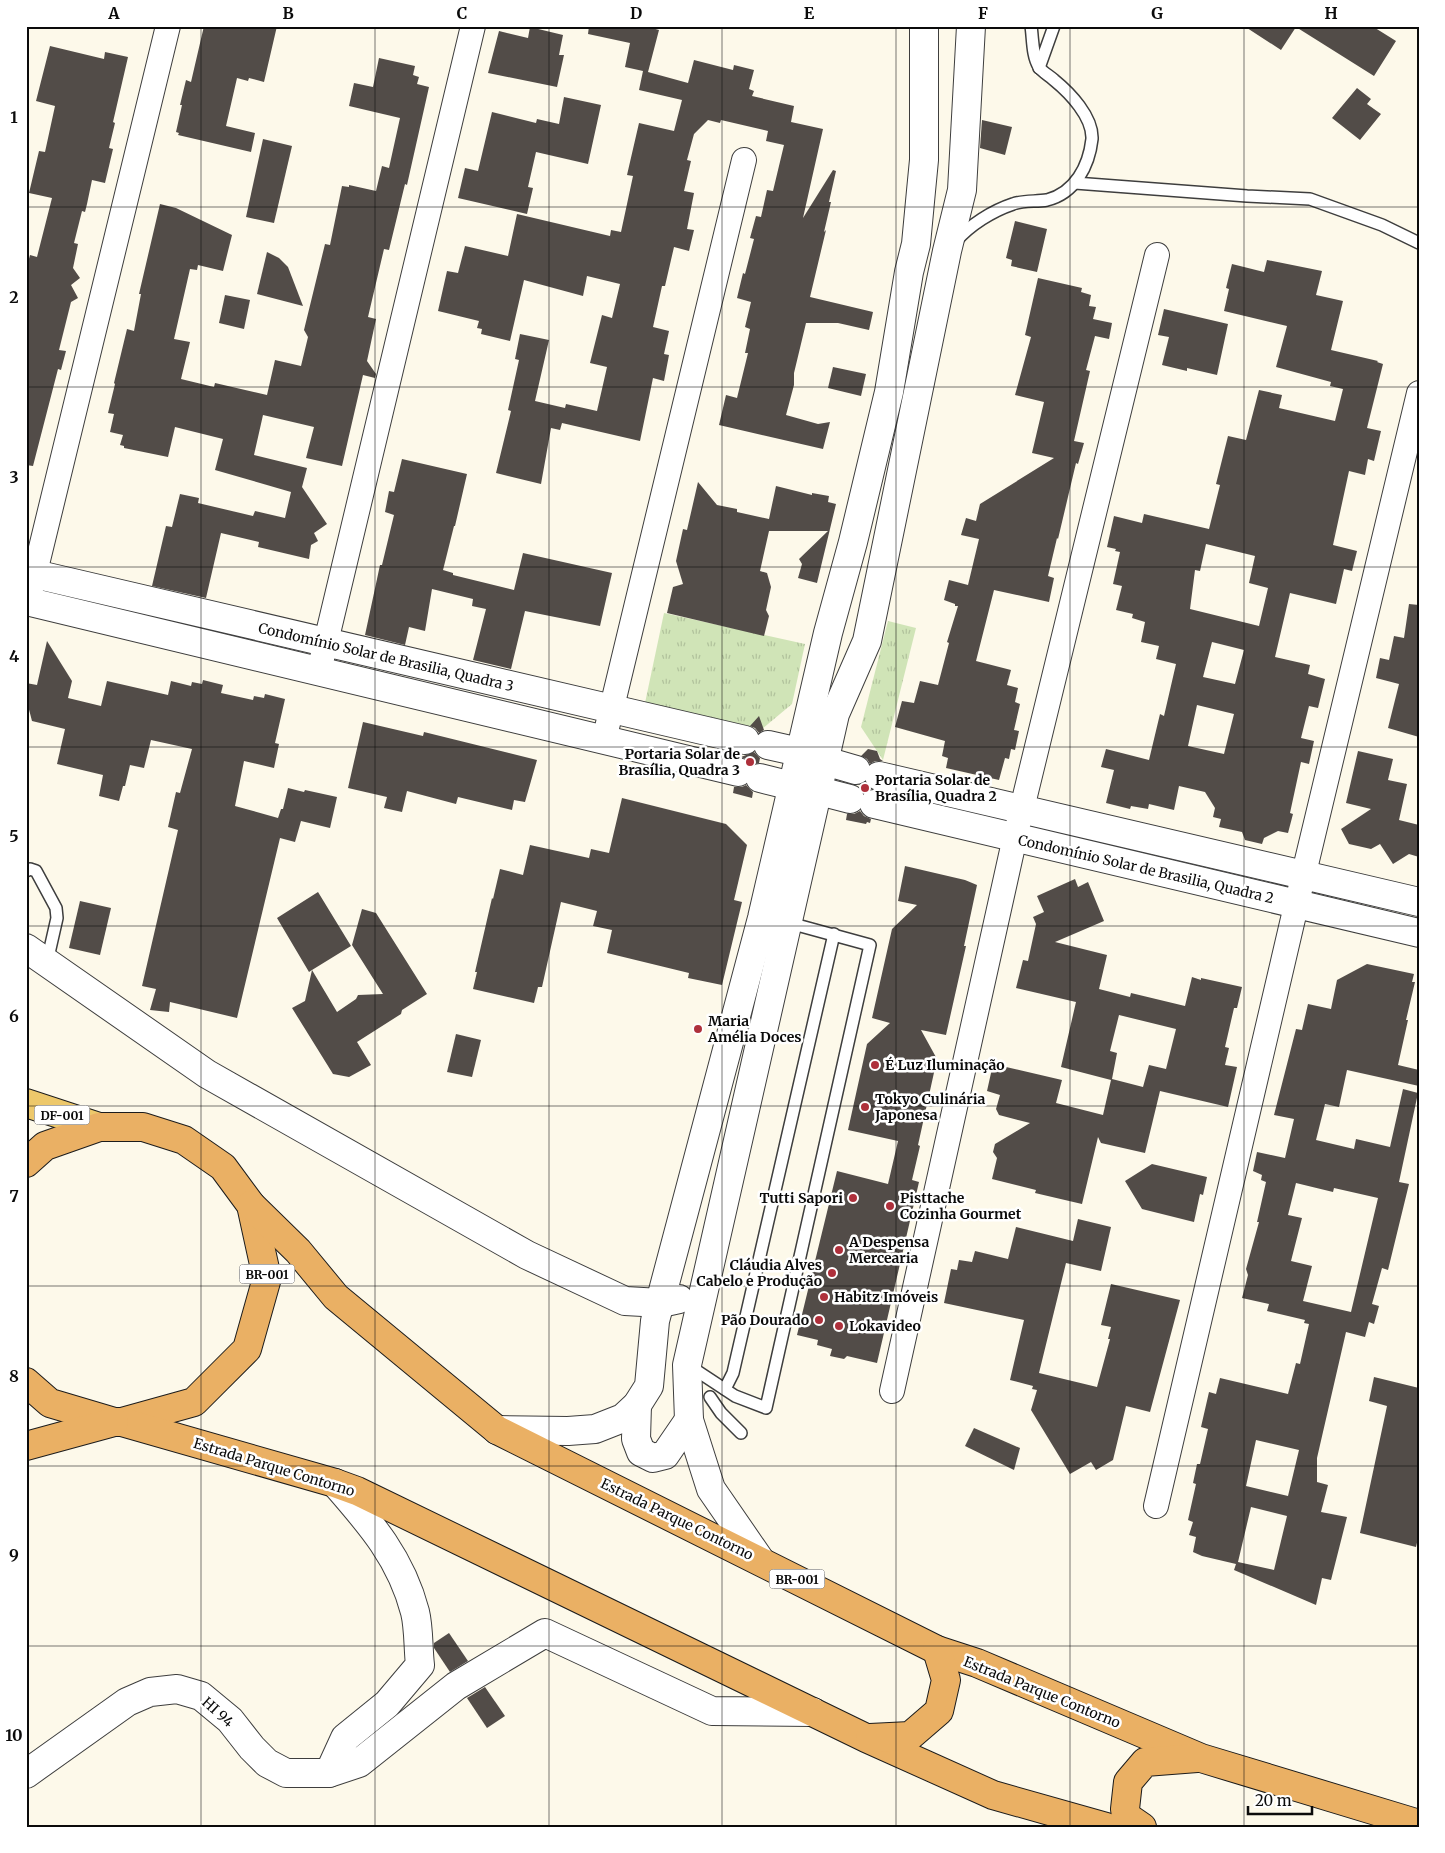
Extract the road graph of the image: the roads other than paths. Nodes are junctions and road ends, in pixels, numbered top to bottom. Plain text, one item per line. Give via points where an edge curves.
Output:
1 (168, 26) edge
2 (473, 26) edge
3 (924, 26) edge
4 (971, 26) edge
5 (1031, 26) edge
6 (1054, 26) edge
7 (1039, 68) junction
8 (744, 160) dead end
9 (1075, 183) junction
10 (1419, 243) edge
11 (947, 251) junction
12 (1157, 255) dead end
13 (1419, 393) edge
14 (30, 573) edge
15 (27, 601) edge
16 (828, 633) junction
17 (867, 641) junction
18 (326, 642) junction
19 (319, 671) junction
20 (611, 710) junction
21 (604, 740) junction
22 (745, 740) junction
23 (799, 752) junction
24 (824, 761) junction
25 (738, 772) junction
26 (878, 776) junction
27 (792, 786) junction
28 (818, 791) junction
29 (873, 804) junction
30 (1022, 809) junction
31 (1015, 838) junction
32 (26, 871) edge
33 (1304, 876) junction
34 (1419, 902) edge
35 (1297, 904) junction
36 (775, 920) junction
37 (1419, 933) edge
38 (834, 934) junction
39 (37, 955) edge
40 (26, 1103) edge
41 (99, 1127) junction
42 (26, 1163) edge
43 (251, 1205) junction
44 (661, 1303) junction
45 (700, 1308) junction
46 (687, 1365) junction
47 (26, 1382) edge
48 (892, 1391) dead end
49 (730, 1393) junction
50 (696, 1404) junction
51 (637, 1405) junction
52 (118, 1422) junction
53 (497, 1430) junction
54 (741, 1433) dead end
55 (26, 1446) edge
56 (334, 1483) junction
57 (1156, 1506) dead end
58 (760, 1560) junction
59 (937, 1650) junction
60 (813, 1712) junction
61 (866, 1738) junction
62 (1201, 1758) junction
63 (329, 1773) junction
64 (26, 1774) edge
65 (1419, 1824) edge
66 (1106, 1827) edge
67 (1142, 1827) edge

1 - 14 street
2 - 18 street
3 - 16 street via 924,160 916,244 889,392
4 - 11 street via 962,190
5 - 7 lane
6 - 7 lane
7 - 9 lane via 1077,103 1089,124 1092,137 1090,154
8 - 20 street
9 - 10 lane via 1310,199 1382,225
9 - 11 lane via 1064,193 1014,204 975,224
11 - 17 street
12 - 30 street
13 - 33 street
14 - 15 street
14 - 18 street, Condomínio Solar de Brasilia, Quadra 3
15 - 19 street, Condomínio Solar de Brasilia, Quadra 3
16 - 17 street via 844,630
16 - 23 street
17 - 24 street via 835,714
18 - 19 street
18 - 20 street, Condomínio Solar de Brasilia, Quadra 3
19 - 21 street, Condomínio Solar de Brasilia, Quadra 3
20 - 21 street
20 - 22 street, Condomínio Solar de Brasilia, Quadra 3
21 - 25 street, Condomínio Solar de Brasilia, Quadra 3
22 - 23 street, Condomínio Solar de Brasilia, Quadra 3
22 - 25 street
23 - 27 street
24 - 26 street
24 - 28 street
25 - 27 street, Condomínio Solar de Brasilia, Quadra 3
26 - 29 street
26 - 30 street
27 - 36 street
28 - 29 street, Condomínio Solar de Brasilia, Quadra 2
28 - 36 street
29 - 31 street, Condomínio Solar de Brasilia, Quadra 2
30 - 31 street
30 - 33 street
31 - 35 street, Condomínio Solar de Brasilia, Quadra 2
31 - 48 street
32 - 39 lane via 36,871 56,908 56,918
33 - 34 street
33 - 35 street
35 - 37 street, Condomínio Solar de Brasilia, Quadra 2
35 - 57 street
36 - 38 lane
36 - 44 street
36 - 45 street
38 - 49 lane
38 - 49 lane via 870,945 766,1408
39 - 44 street via 207,1074 527,1255 625,1301
40 - 41 main road, DF-001
41 - 42 highway, BR-001 via 45,1146
41 - 43 highway, BR-001 via 143,1127 184,1140 223,1167
43 - 52 highway, BR-001 via 268,1278 247,1349 194,1402
43 - 53 highway, Estrada Parque Contorno / BR-001 via 298,1251 336,1297
44 - 45 street via 676,1299 689,1301
44 - 51 street via 655,1321 649,1386
45 - 46 street
46 - 49 lane
46 - 50 street
47 - 52 highway, Estrada Parque Contorno via 50,1404
49 - 50 lane
50 - 51 street via 665,1455 653,1458 641,1452 636,1439
50 - 54 lane via 721,1413
50 - 58 street via 711,1489
51 - 53 street via 623,1418 595,1429
52 - 55 highway, BR-001
52 - 56 highway, Estrada Parque Contorno
53 - 58 highway, Estrada Parque Contorno / BR-001
56 - 60 highway, Estrada Parque Contorno via 357,1491
56 - 63 street via 373,1527 405,1579 415,1614 420,1665 387,1704 345,1738
58 - 59 highway, Estrada Parque Contorno / BR-001
59 - 61 highway via 946,1680 939,1711 910,1736
59 - 62 highway, Estrada Parque Contorno / BR-001 via 977,1663
60 - 61 highway, Estrada Parque Contorno
60 - 63 street, HI 94 via 712,1711 546,1633 456,1686 359,1764
61 - 66 highway, Estrada Parque Contorno via 993,1795
62 - 65 highway, Estrada Parque Contorno / BR-001
62 - 67 highway via 1145,1762 1139,1769 1128,1782 1125,1809 1129,1818
63 - 64 street, HI 94 via 286,1773 267,1764 230,1720 201,1696 177,1689 150,1692 127,1702

